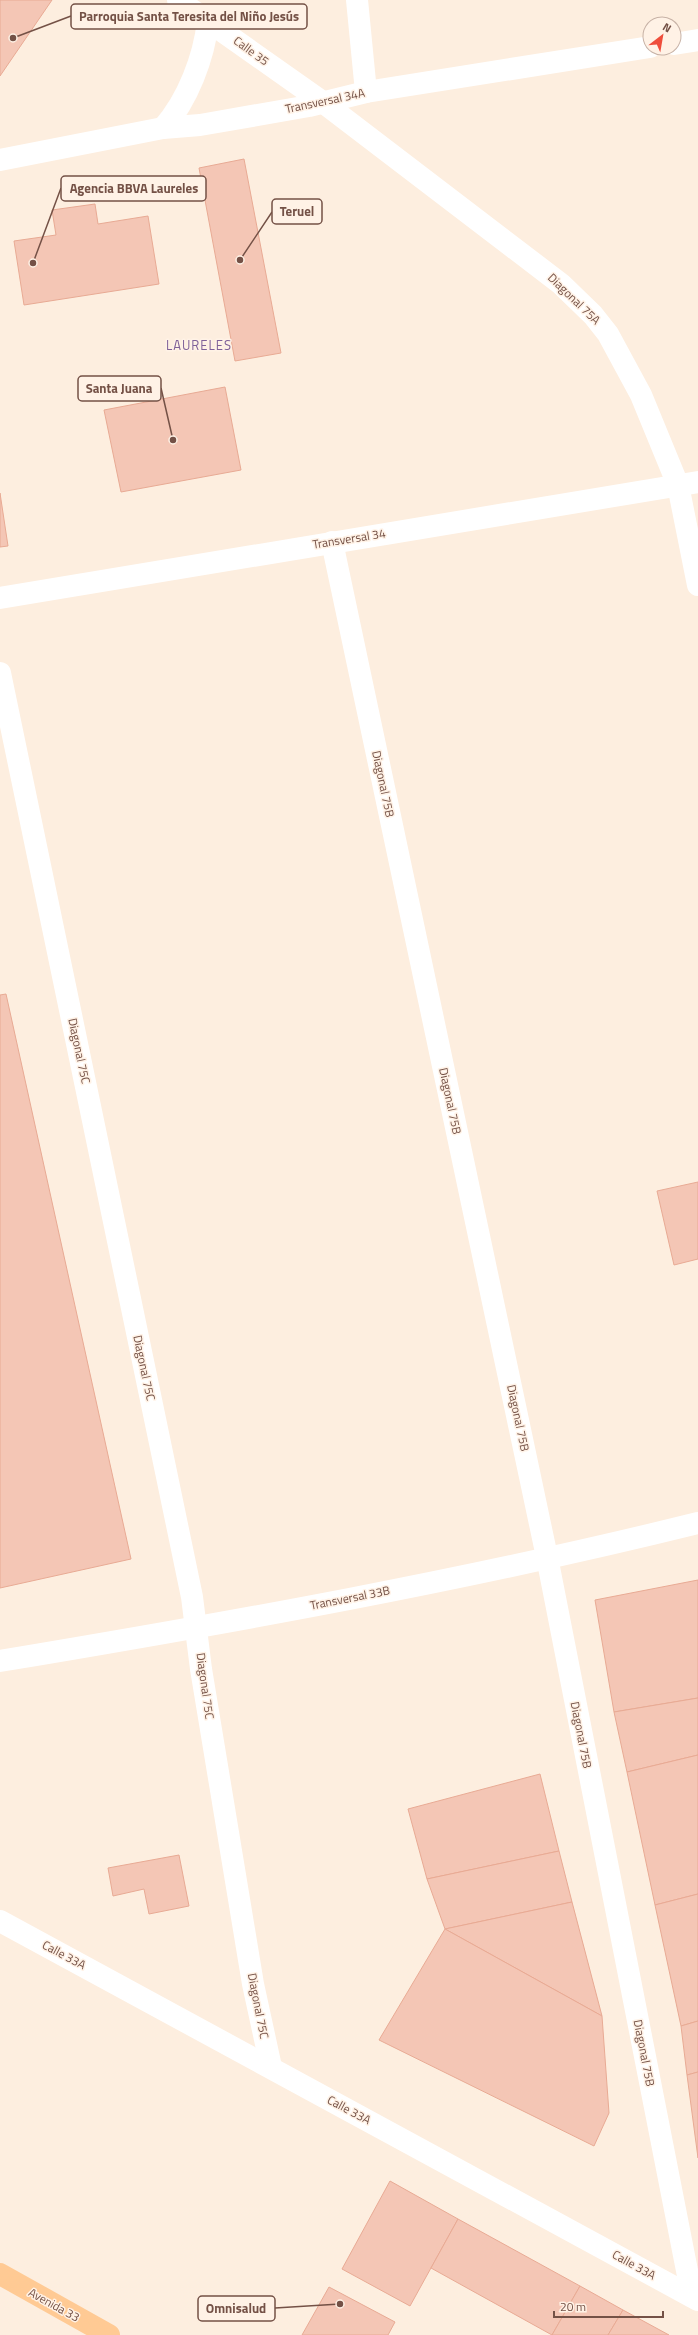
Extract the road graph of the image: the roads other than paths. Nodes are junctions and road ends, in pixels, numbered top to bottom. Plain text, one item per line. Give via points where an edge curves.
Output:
1 (178, 0) edge
2 (357, 0) edge
3 (208, 21) junction
4 (698, 40) edge
5 (682, 43) edge
6 (642, 48) edge
7 (366, 92) junction
8 (324, 102) junction
9 (163, 128) junction
10 (0, 160) edge
11 (688, 483) edge
12 (332, 542) junction
13 (698, 585) edge
14 (0, 598) edge
15 (0, 673) edge
16 (698, 1523) edge
17 (548, 1557) junction
18 (197, 1627) junction
19 (0, 1661) edge
20 (0, 1921) edge
21 (271, 2067) junction
22 (0, 2274) edge
23 (695, 2298) edge
24 (109, 2335) edge

1 - 3 street, Calle 35
2 - 7 street
3 - 8 street, Calle 35
3 - 9 street via 206,43 186,93 173,117
4 - 5 street
6 - 7 street, Transversal 34A
7 - 8 street, Transversal 34A
8 - 9 street, Transversal 34A via 200,125
8 - 11 street, Diagonal 75A via 561,284 593,315 608,334
9 - 10 street, Transversal 34A
11 - 12 street, Transversal 34
11 - 13 street, Diagonal 75A
12 - 14 street, Transversal 34
12 - 17 street, Diagonal 75B
15 - 18 street, Diagonal 75C
16 - 17 street, Transversal 33B via 577,1553
17 - 18 street, Transversal 33B
17 - 23 street, Diagonal 75B
18 - 19 street, Transversal 33B
18 - 21 street, Diagonal 75C via 201,1669 253,1984
20 - 21 street, Calle 33A
21 - 23 street, Calle 33A
22 - 24 main road, Avenida 33

